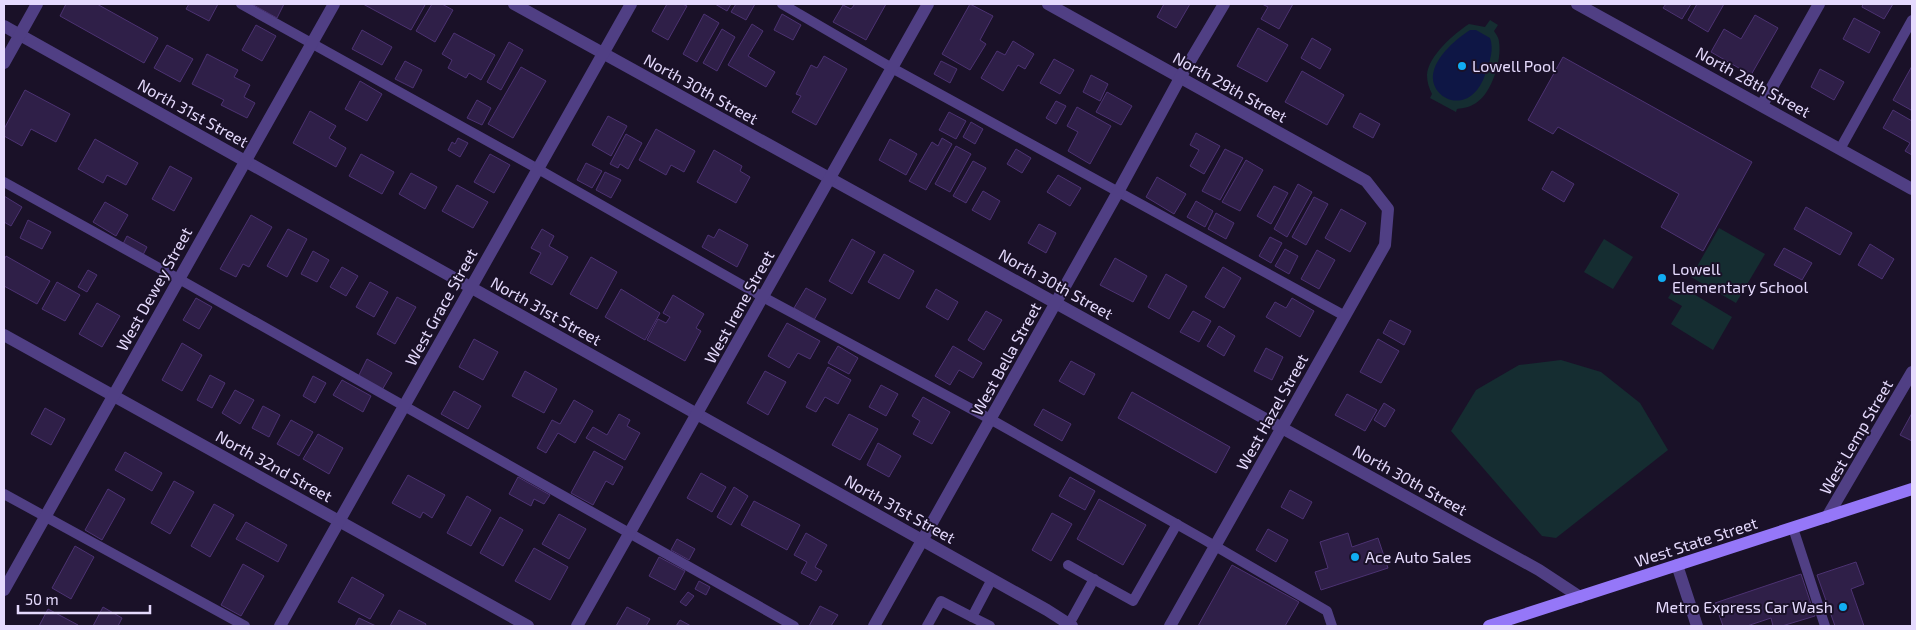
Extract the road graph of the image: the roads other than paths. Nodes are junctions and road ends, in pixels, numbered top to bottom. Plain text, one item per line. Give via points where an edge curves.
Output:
1 (37, 4) edge
2 (241, 4) edge
3 (334, 4) edge
4 (514, 4) edge
5 (630, 4) edge
6 (782, 4) edge
7 (928, 4) edge
8 (1048, 4) edge
9 (1224, 4) edge
10 (1578, 4) edge
11 (1819, 4) edge
12 (1912, 20) edge
13 (4, 26) edge
14 (20, 35) junction
15 (311, 44) junction
16 (603, 53) junction
17 (4, 63) edge
18 (892, 68) junction
19 (1180, 78) junction
20 (1762, 105) junction
21 (1840, 148) junction
22 (245, 161) junction
23 (538, 169) junction
24 (830, 178) junction
25 (4, 182) edge
26 (1912, 189) edge
27 (1118, 192) junction
28 (1388, 209) joint
29 (179, 279) junction
30 (471, 288) junction
31 (763, 297) junction
32 (1056, 303) junction
33 (1345, 316) junction
34 (4, 335) edge
35 (1912, 372) edge
36 (113, 395) junction
37 (404, 406) junction
38 (697, 414) junction
39 (990, 420) junction
40 (1282, 428) junction
41 (1911, 492) edge
42 (4, 494) edge
43 (45, 517) junction
44 (1827, 517) junction
45 (339, 521) junction
46 (1178, 524) junction
47 (1793, 528) junction
48 (630, 533) junction
49 (922, 540) junction
50 (1215, 546) junction
51 (1068, 565) dead end
52 (1677, 566) junction
53 (992, 579) junction
54 (1094, 579) junction
55 (4, 590) edge
56 (1580, 597) junction
57 (972, 617) junction
58 (1070, 625) edge
59 (245, 626) edge
60 (280, 626) edge
61 (528, 626) edge
62 (578, 626) edge
63 (794, 626) edge
64 (874, 626) edge
65 (927, 626) edge
66 (990, 626) edge
67 (1170, 626) edge
68 (1332, 626) edge
69 (1489, 626) edge
70 (1697, 626) edge
71 (1825, 626) edge

1 - 14 street
2 - 15 lane
3 - 15 street, West Dewey Street
4 - 16 street, North 30th Street
5 - 16 street, West Grace Street
6 - 18 lane
7 - 18 street, West Irene Street
8 - 19 street, North 29th Street
9 - 19 street, West Bella Street
10 - 20 street, North 28th Street
11 - 20 street
12 - 21 lane
13 - 14 street, North 31st Street
14 - 17 street
14 - 22 street, North 31st Street
15 - 22 street, West Dewey Street
15 - 23 lane
16 - 23 street, West Grace Street
16 - 24 street, North 30th Street
18 - 24 street, West Irene Street
18 - 27 lane
19 - 27 street, West Bella Street
19 - 28 street, North 29th Street via 1366,180
20 - 21 street, North 28th Street
21 - 26 street, North 28th Street
22 - 29 street, West Dewey Street
22 - 30 street, North 31st Street
23 - 30 street, West Grace Street
23 - 31 lane
24 - 31 street, West Irene Street
24 - 32 street, North 30th Street
25 - 29 lane
27 - 32 street, West Bella Street
27 - 33 lane
28 - 33 street, West Hazel Street via 1385,245
29 - 36 street, West Dewey Street
29 - 37 lane
30 - 37 street, West Grace Street
30 - 38 street, North 31st Street
31 - 38 street, West Irene Street
31 - 39 lane
32 - 39 street, West Bella Street
32 - 40 street, North 30th Street
33 - 40 street, West Hazel Street
34 - 36 street, North 32nd Street
35 - 44 street, West Lemp Street
36 - 43 street, West Dewey Street
36 - 45 street, North 32nd Street
37 - 45 street, West Grace Street
37 - 48 lane
38 - 48 street, West Irene Street
38 - 49 street, North 31st Street
39 - 46 lane
39 - 49 street, West Bella Street
40 - 50 street, West Hazel Street
40 - 56 street, North 30th Street via 1539,570
41 - 44 main road, West State Street
42 - 43 lane
43 - 55 street, West Dewey Street
43 - 59 lane
44 - 47 main road, West State Street
45 - 60 street, West Grace Street
45 - 61 street, North 32nd Street
46 - 50 lane
46 - 54 lane via 1133,601
47 - 52 main road, West State Street
47 - 71 lane
48 - 62 street, West Irene Street
48 - 63 lane
49 - 53 street, North 31st Street
49 - 64 street, West Bella Street
50 - 67 street, West Hazel Street
50 - 68 lane via 1327,611
51 - 54 lane
52 - 56 main road, West State Street
52 - 70 street
53 - 57 lane
53 - 58 street, North 31st Street
54 - 58 lane
56 - 69 main road, West State Street
57 - 65 lane via 940,602
57 - 66 lane

